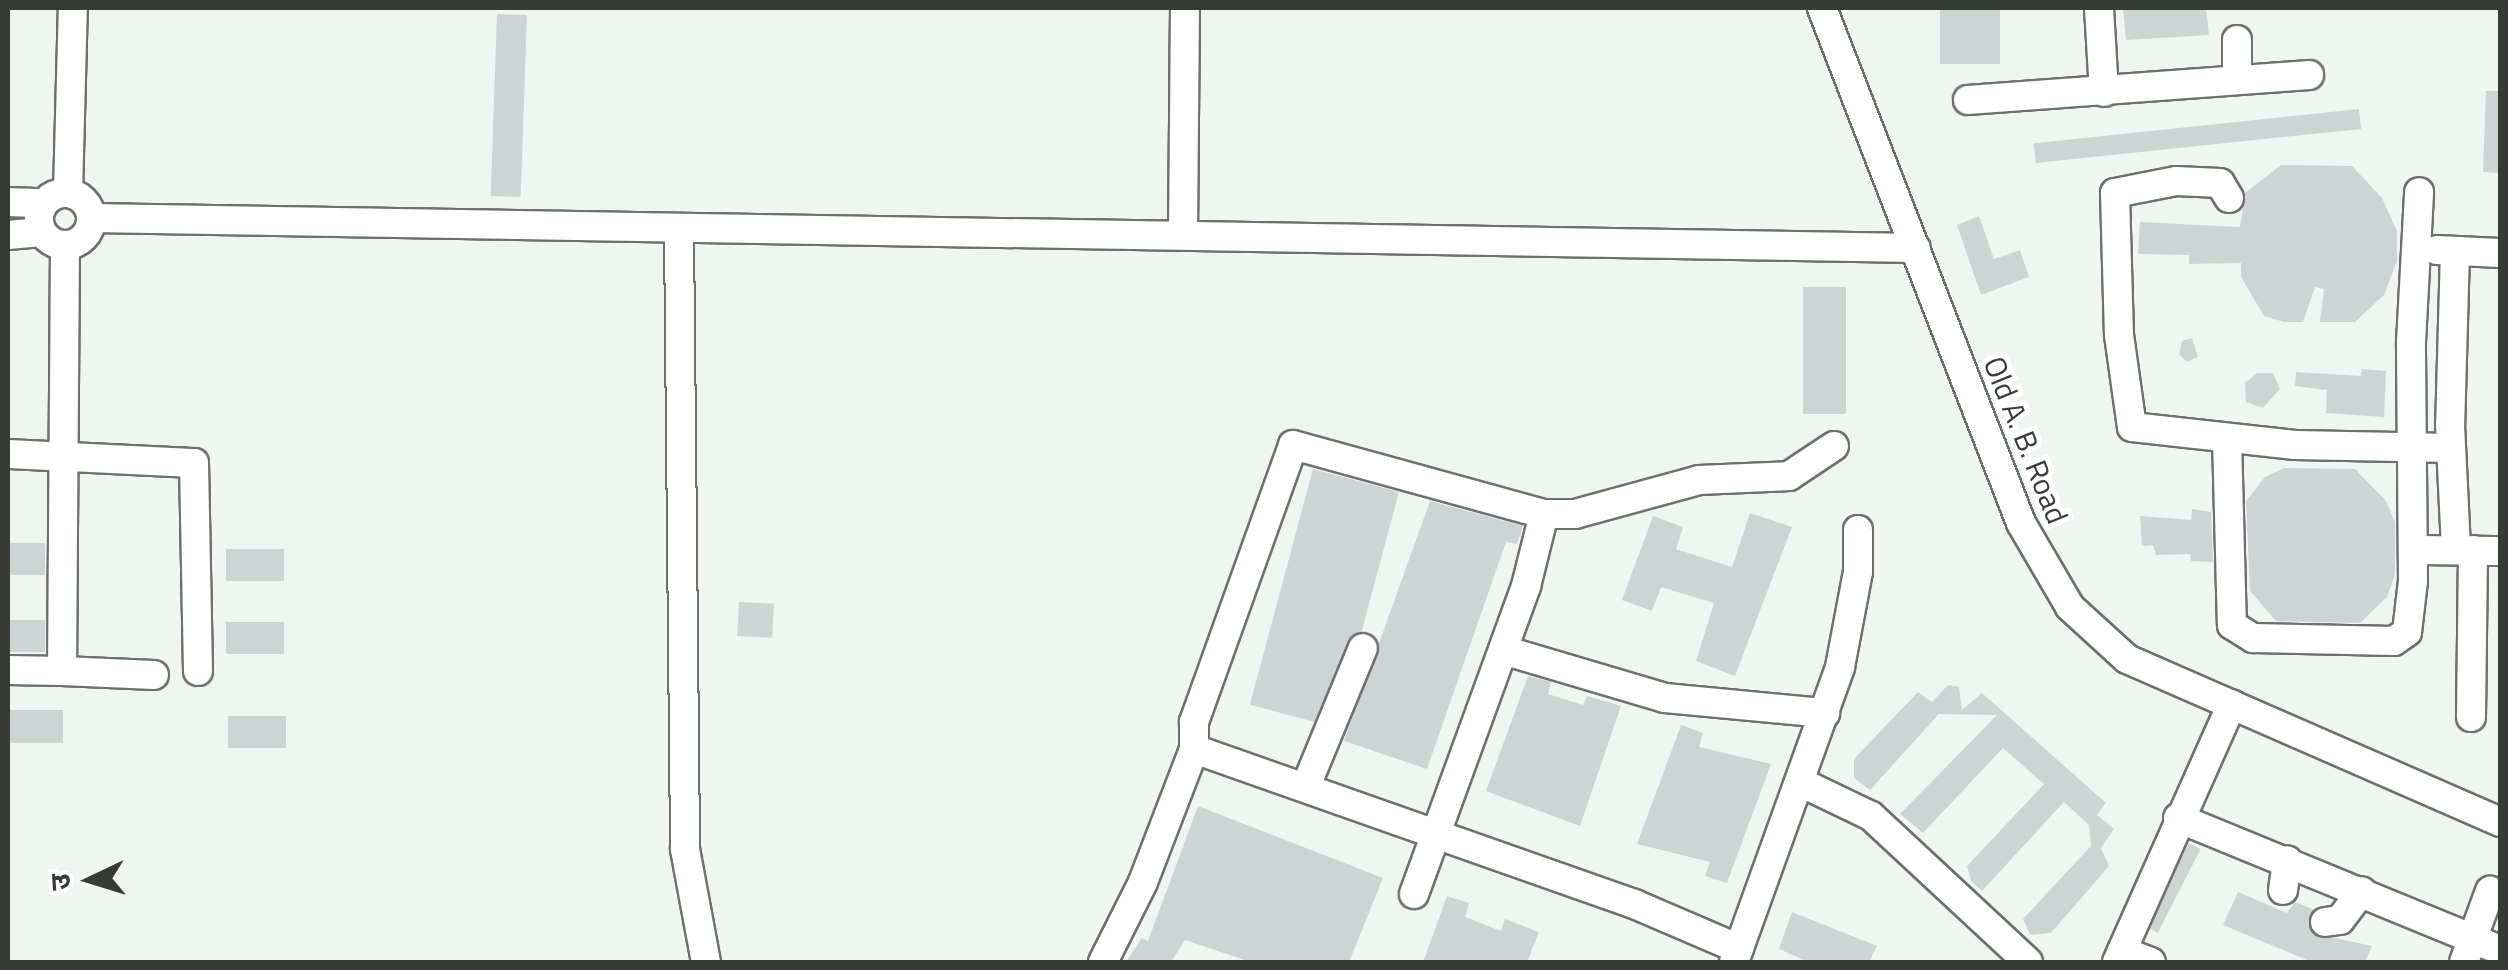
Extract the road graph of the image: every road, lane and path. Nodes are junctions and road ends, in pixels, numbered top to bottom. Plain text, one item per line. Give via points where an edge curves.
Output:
1 (73, 8) edge
2 (1185, 8) edge
3 (1822, 8) edge
4 (2098, 8) edge
5 (2237, 40) dead end
6 (2308, 76) dead end
7 (2237, 80) junction
8 (2104, 92) junction
9 (1968, 100) dead end
10 (2419, 192) dead end
11 (2229, 198) dead end
12 (8, 202) edge
13 (55, 218) junction
14 (680, 231) junction
15 (8, 235) edge
16 (1183, 235) junction
17 (1916, 248) junction
18 (2417, 249) junction
19 (2455, 251) junction
20 (2500, 253) edge
21 (2227, 438) junction
22 (1834, 446) dead end
23 (2410, 447) junction
24 (2450, 448) junction
25 (8, 454) edge
26 (63, 455) junction
27 (1544, 514) junction
28 (1858, 530) dead end
29 (2413, 550) junction
30 (2476, 550) edge
31 (1363, 648) dead end
32 (1503, 650) junction
33 (8, 670) edge
34 (62, 671) junction
35 (198, 671) dead end
36 (154, 675) dead end
37 (2232, 704) junction
38 (1825, 714) junction
39 (2471, 717) dead end
40 (1194, 749) junction
41 (1802, 783) junction
42 (1306, 786) junction
43 (2178, 818) junction
44 (2500, 822) edge
45 (1438, 835) junction
46 (2287, 860) junction
47 (2283, 890) dead end
48 (2362, 891) junction
49 (2490, 891) dead end
50 (1414, 894) dead end
51 (2325, 922) dead end
52 (2469, 950) edge
53 (2500, 950) edge
54 (1736, 956) edge
55 (2120, 957) edge
56 (706, 962) edge
57 (1103, 962) edge
58 (2028, 962) edge
59 (2152, 962) edge

1 - 13 street
2 - 16 street
3 - 17 street, Old A. B. Road
4 - 8 street
5 - 7 street
6 - 7 street
7 - 8 street
8 - 9 street
10 - 18 street
11 - 21 street via 2220,183 2176,181 2115,193 2118,335 2132,427
12 - 13 street
13 - 14 street via 84,201 91,218
13 - 15 street
13 - 26 street
14 - 16 street
14 - 56 street via 685,850
16 - 17 street
17 - 37 street, Old A. B. Road via 2021,524 2070,607 2128,659
18 - 19 street
18 - 23 street
19 - 20 street
19 - 24 street
21 - 23 street
21 - 29 street via 2232,625 2242,634 2394,641 2412,619
22 - 27 street via 1790,476 1700,480 1575,514
23 - 24 street
23 - 29 street
24 - 30 street
25 - 26 street
26 - 34 street
26 - 35 street via 194,462
27 - 32 street
27 - 40 street via 1293,445 1194,722
28 - 38 street via 1858,572
29 - 30 street
30 - 39 street
31 - 42 street
32 - 38 street via 1665,698
32 - 45 street
33 - 34 street
34 - 36 street
37 - 43 street
37 - 44 street, Old A. B. Road
38 - 41 street
40 - 42 street
40 - 57 street via 1143,882
41 - 54 street
41 - 58 street via 1871,816
42 - 45 street
43 - 46 street
43 - 55 street
45 - 50 street
45 - 54 street
46 - 47 street
46 - 48 street
48 - 51 street via 2340,920
48 - 52 street
49 - 52 street
52 - 53 street
55 - 59 street

